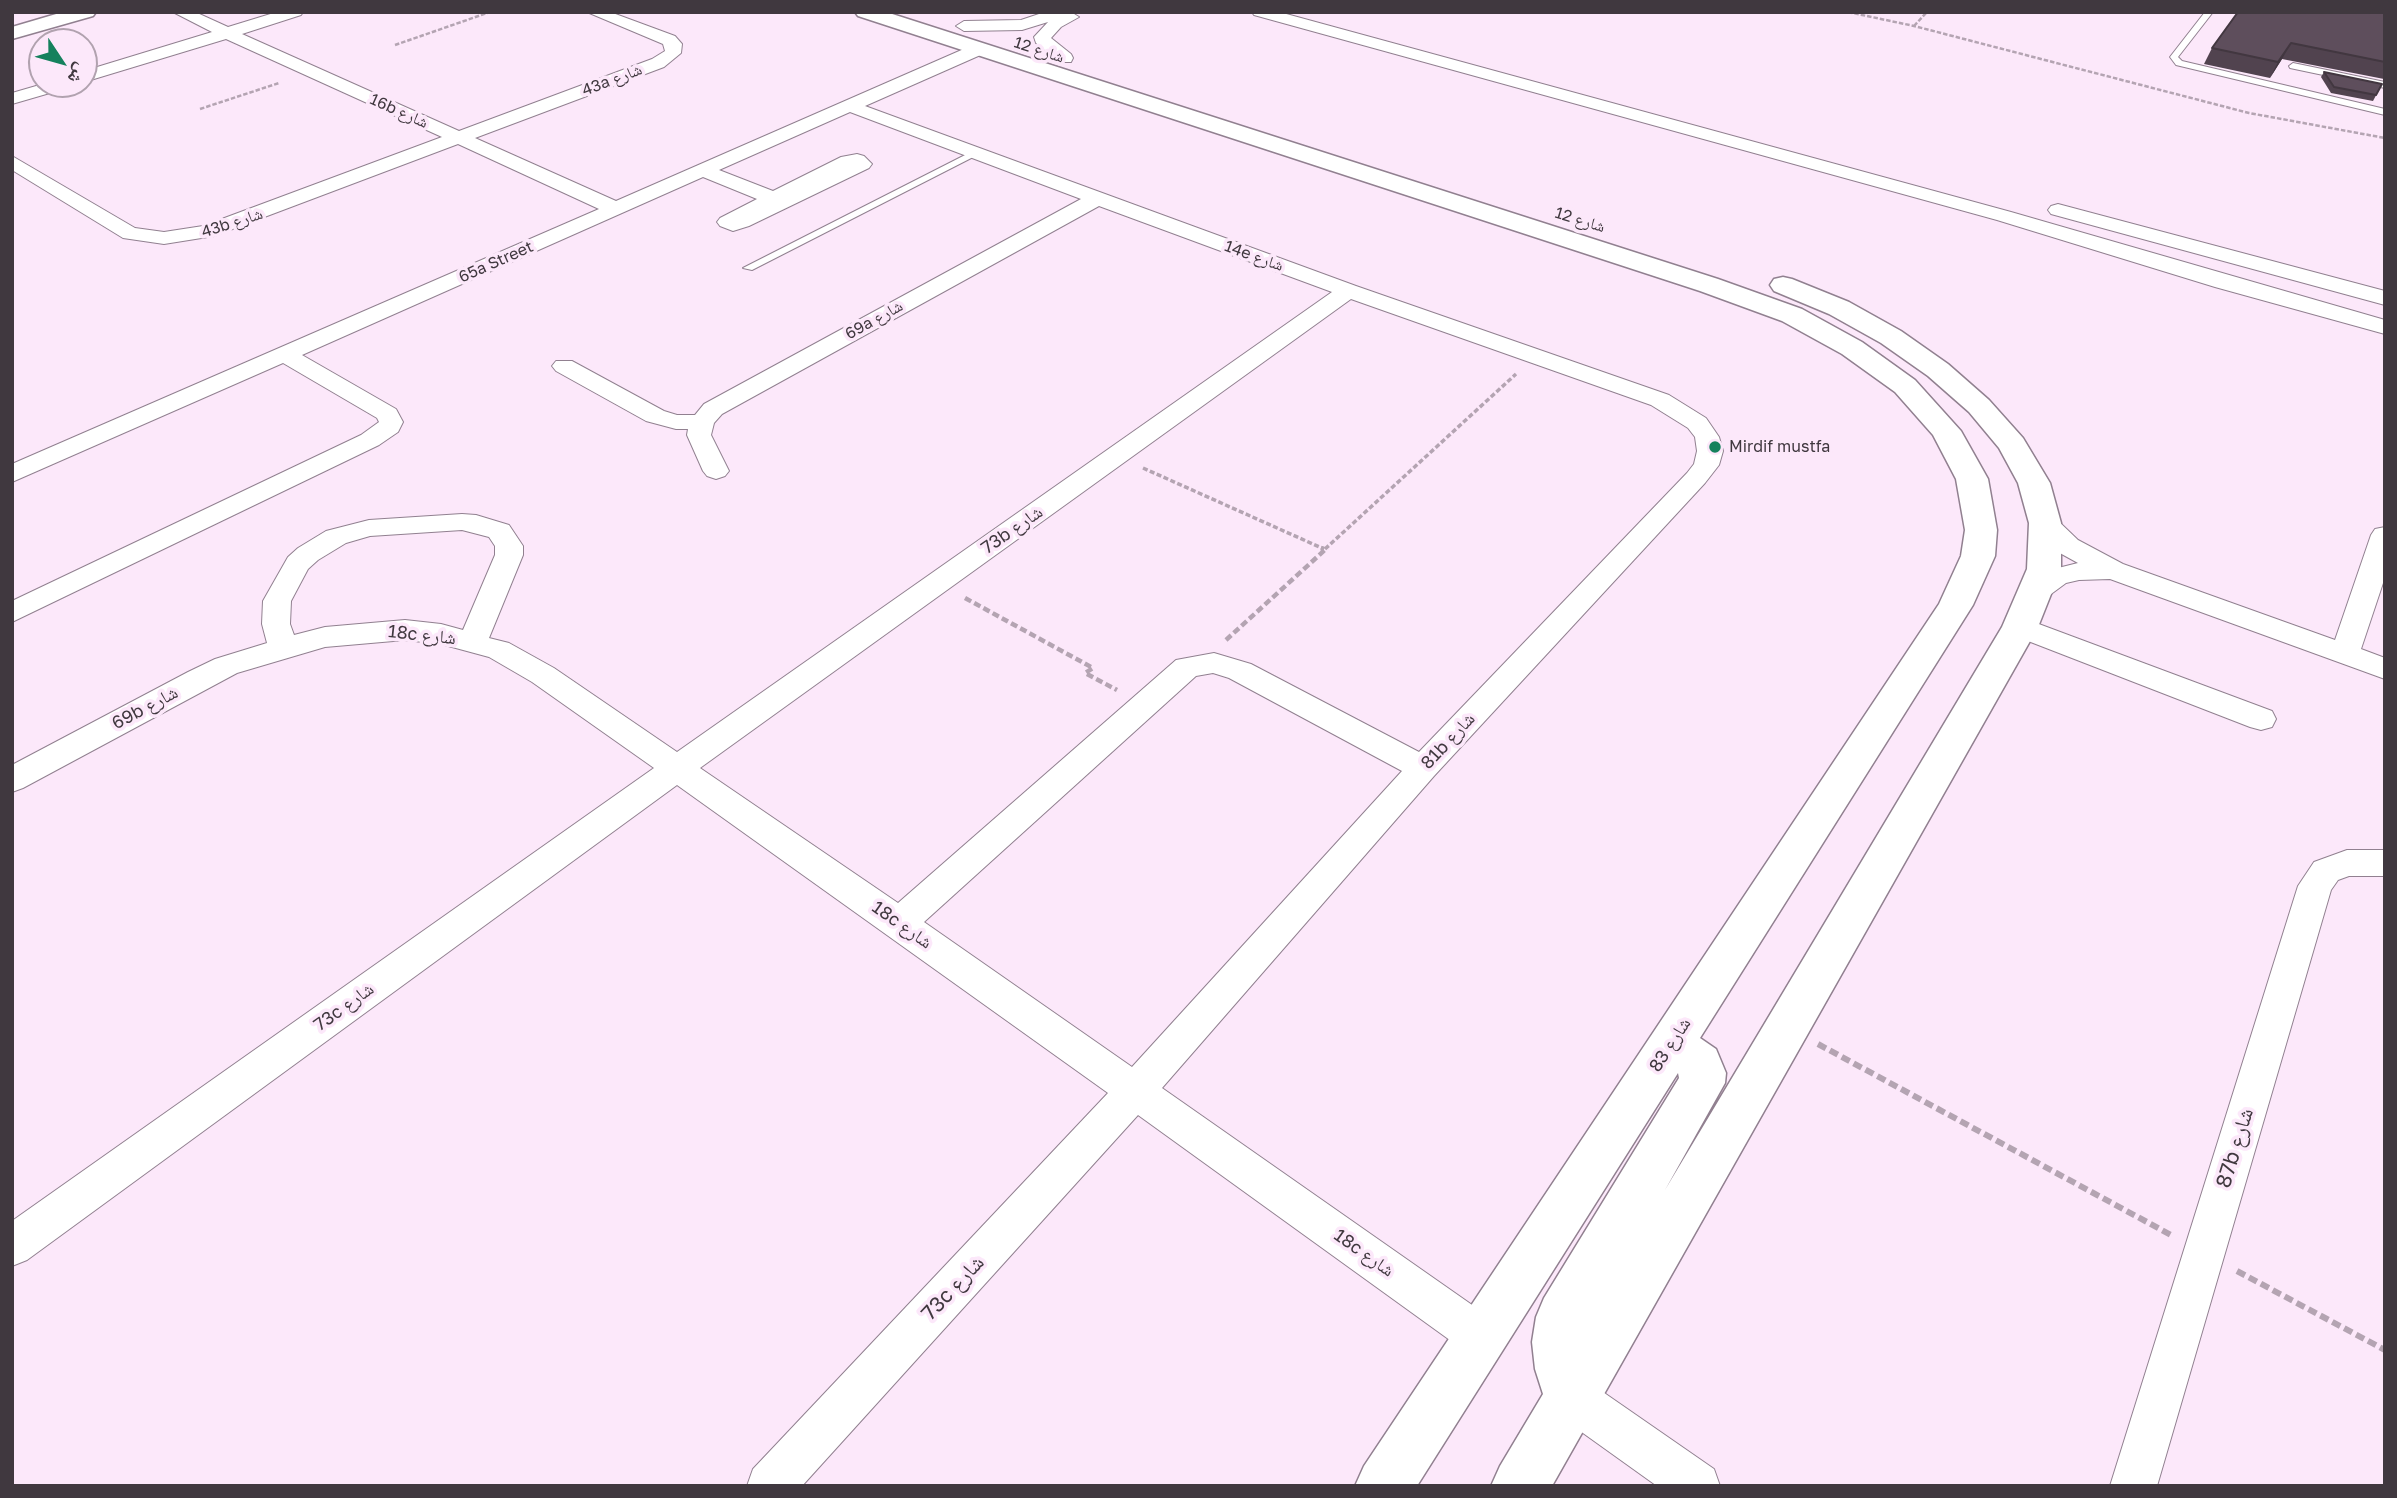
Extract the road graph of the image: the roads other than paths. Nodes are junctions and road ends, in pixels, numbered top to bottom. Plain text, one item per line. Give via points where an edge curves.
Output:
1 (41, 12) edge
2 (86, 12) edge
3 (181, 12) edge
4 (295, 12) edge
5 (595, 12) edge
6 (865, 12) edge
7 (921, 12) edge
8 (1062, 12) edge
9 (1082, 12) edge
10 (1259, 12) edge
11 (1311, 12) edge
12 (2209, 12) edge
13 (12, 20) edge
14 (964, 26) junction
15 (12, 33) edge
16 (228, 33) junction
17 (979, 50) junction
18 (2293, 66) edge
19 (1071, 68) junction
20 (2321, 72) junction
21 (98, 73) edge
22 (2385, 85) edge
23 (2312, 93) junction
24 (849, 106) junction
25 (2385, 112) edge
26 (459, 138) junction
27 (1278, 145) junction
28 (976, 153) junction
29 (12, 162) edge
30 (1401, 164) junction
31 (704, 170) junction
32 (772, 198) junction
33 (1098, 198) junction
34 (2036, 204) dead end
35 (616, 209) junction
36 (748, 268) dead end
37 (1348, 291) junction
38 (2385, 298) edge
39 (2385, 310) edge
40 (2385, 327) edge
41 (285, 355) junction
42 (564, 366) dead end
43 (1660, 400) joint
44 (702, 422) junction
45 (716, 471) dead end
46 (12, 474) edge
47 (2045, 523) junction
48 (2385, 535) edge
49 (2113, 570) junction
50 (1956, 605) joint
51 (2029, 609) junction
52 (12, 613) edge
53 (472, 642) junction
54 (283, 648) junction
55 (2345, 654) junction
56 (2385, 669) edge
57 (2261, 719) dead end
58 (1423, 768) junction
59 (676, 769) junction
60 (12, 780) edge
61 (2385, 863) edge
62 (899, 923) junction
63 (1668, 1049) junction
64 (1136, 1090) junction
65 (12, 1246) edge
66 (1480, 1336) junction
67 (1571, 1397) junction
68 (771, 1486) edge
69 (1384, 1486) edge
70 (1520, 1486) edge
71 (1697, 1486) edge
72 (2133, 1486) edge

1 - 13 street
2 - 15 street
3 - 16 street, 16b شارع
4 - 16 street
5 - 26 street, 43a شارع via 669,40 673,53 658,63
6 - 17 street, شارع 12
7 - 14 street, شارع 12
8 - 14 street via 1022,25
9 - 19 street via 1055,24 1042,37
10 - 40 street via 1980,209
11 - 39 street via 1993,194
12 - 23 lane via 2175,60
14 - 19 street, شارع 12
16 - 21 street
16 - 26 street, 16b شارع
17 - 19 street, شارع 12
17 - 24 street, 65a Street
18 - 20 lane
19 - 27 street, شارع 12
19 - 30 street, شارع 12 via 1195,109 1214,105
20 - 22 lane
20 - 23 lane
23 - 25 lane
24 - 28 street, 14e شارع
24 - 31 street, 65a Street
26 - 29 street, 43b شارع via 228,226 164,238 130,234
26 - 35 street, 16b شارع
27 - 30 street via 1296,142
27 - 50 street, شارع 12 via 1759,302 1823,331 1871,360 1927,408 1946,431 1972,479 1981,530 1978,556
28 - 33 street, 14e شارع
28 - 36 lane
30 - 47 street, شارع 12 via 1764,278 1866,322 1960,387 1997,425 2034,483
31 - 32 street
31 - 35 street, 65a Street
32 - 32 street via 727,222 742,222 863,162 848,161
33 - 37 street, 14e شارع
33 - 44 street, 69a شارع via 722,403
34 - 38 street
35 - 41 street, 65a Street
37 - 43 street, 14e شارع
37 - 59 street, 73b شارع
41 - 46 street, 65a Street
41 - 52 street via 387,414 389,427
42 - 44 street via 655,416
43 - 58 street, 81b شارع via 1697,423 1707,437 1706,465
44 - 45 street via 701,442
47 - 49 street via 2068,546
47 - 51 street, شارع 12 via 2044,569
48 - 55 street
49 - 51 street via 2056,578
49 - 55 street
50 - 63 street, شارع 83
51 - 57 street
51 - 67 street
53 - 54 street, 18c شارع via 405,630 325,637
53 - 54 street via 509,546 499,531 462,522 369,528 337,537 308,554 277,601 276,624
53 - 59 street, 18c شارع via 522,661
54 - 60 street, 69b شارع via 199,679
55 - 56 street
58 - 62 street via 1240,671 1200,663 1177,673
58 - 64 street, 81b شارع
59 - 62 street, 18c شارع
59 - 65 street, 73c شارع
61 - 72 street, 87b شارع via 2347,863 2326,872 2315,886
62 - 64 street, 18c شارع
63 - 66 street, شارع 83
63 - 67 street via 1679,1049 1700,1063 1701,1083 1563,1317 1559,1342
64 - 66 street, 18c شارع
64 - 68 street, 73c شارع
66 - 69 street, شارع 83
67 - 70 street
67 - 71 street

